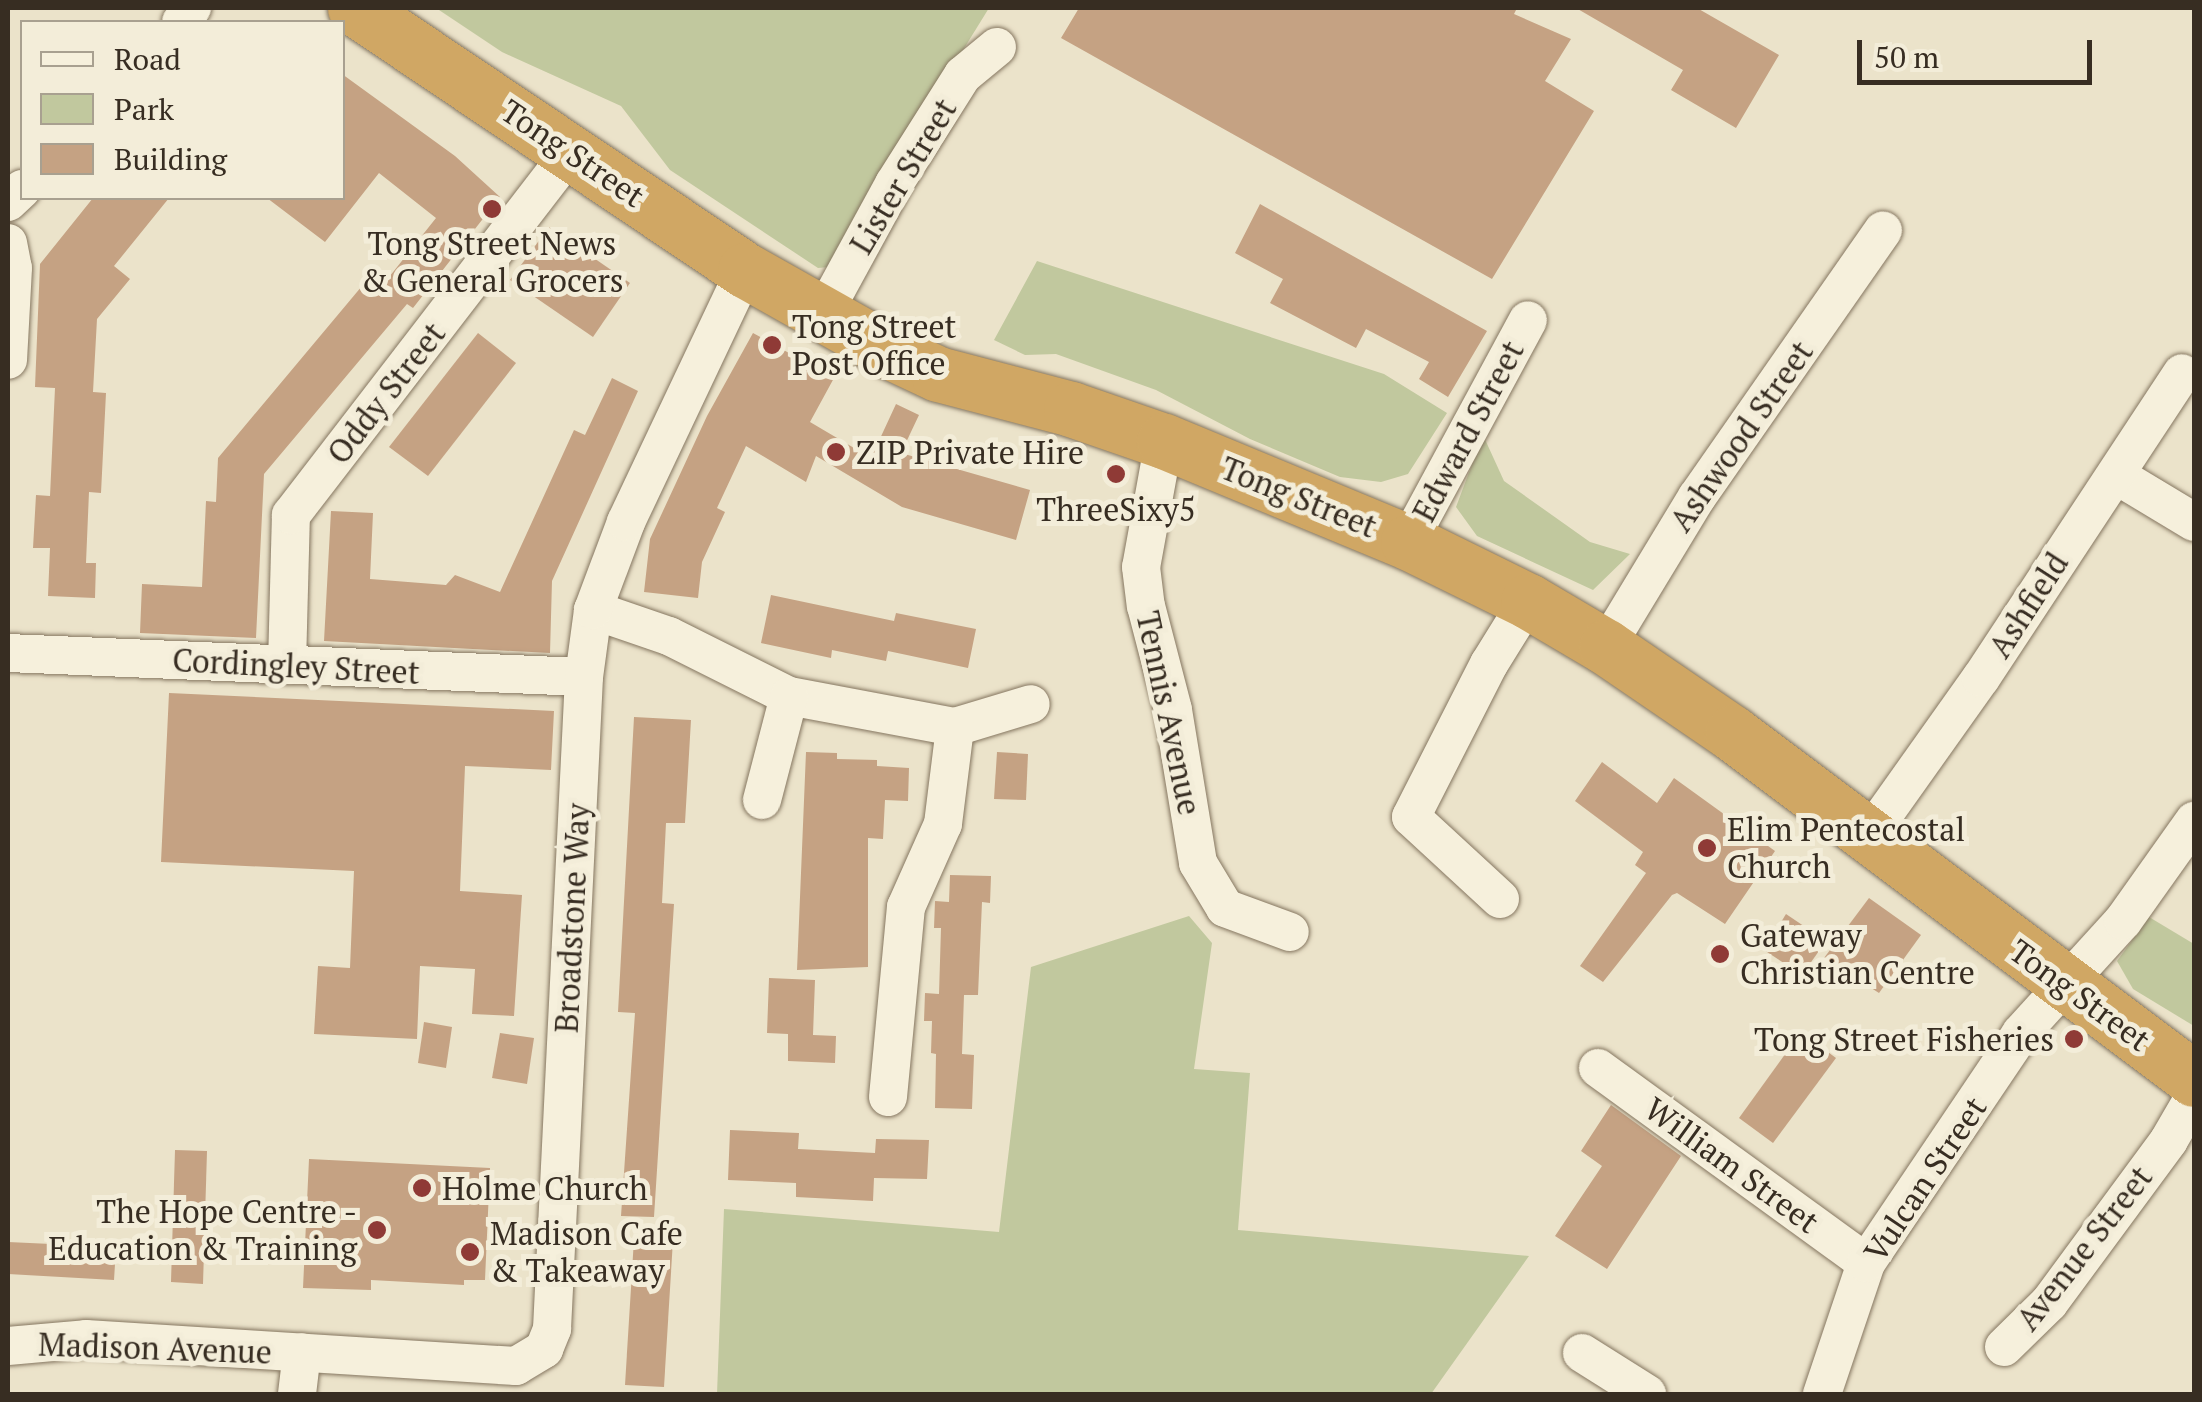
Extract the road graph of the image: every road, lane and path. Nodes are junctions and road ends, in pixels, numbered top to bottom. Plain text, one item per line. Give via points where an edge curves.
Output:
1 (355, 8) edge
2 (997, 46) dead end
3 (571, 151) junction
4 (1883, 230) dead end
5 (8, 243) edge
6 (745, 270) junction
7 (822, 316) junction
8 (1528, 320) dead end
9 (8, 360) edge
10 (2182, 373) dead end
11 (1164, 442) junction
12 (2116, 475) junction
13 (2194, 522) edge
14 (1408, 542) junction
15 (1528, 601) junction
16 (592, 610) junction
17 (1606, 647) junction
18 (8, 653) edge
19 (287, 665) junction
20 (584, 677) junction
21 (788, 696) junction
22 (1031, 704) dead end
23 (955, 727) junction
24 (762, 800) dead end
25 (2194, 821) edge
26 (1870, 834) junction
27 (1500, 898) dead end
28 (1290, 932) dead end
29 (2064, 982) junction
30 (1598, 1068) dead end
31 (2194, 1079) edge
32 (888, 1097) dead end
33 (2194, 1098) edge
34 (1866, 1263) junction
35 (8, 1346) edge
36 (2004, 1347) dead end
37 (302, 1352) junction
38 (1582, 1352) dead end
39 (1622, 1389) edge
40 (297, 1394) edge
41 (1822, 1394) edge

1 - 3 highway, Tong Street
2 - 7 street, Lister Street via 964,75
3 - 6 highway, Tong Street
3 - 19 street, Oddy Street via 291,515
4 - 17 street, Ashwood Street via 1697,496
5 - 9 street via 14,268
6 - 7 highway, Tong Street
6 - 16 street, Broadstone Way via 626,522
7 - 11 highway, Tong Street via 938,374 1071,408
8 - 14 street, Edward Street
10 - 12 street, Ashfield
11 - 14 highway, Tong Street
11 - 28 street, Tennis Avenue via 1141,567 1198,863 1225,908
12 - 13 street
12 - 26 street, Ashfield
14 - 15 highway, Tong Street
15 - 17 highway, Tong Street
15 - 27 street via 1412,817
16 - 20 street, Broadstone Way
16 - 21 street via 668,636
17 - 26 highway, Tong Street
18 - 19 street, Cordingley Street
19 - 20 street, Cordingley Street
20 - 37 street, Broadstone Way via 549,1340 536,1357 516,1366
21 - 23 street
21 - 24 street
22 - 23 street
23 - 32 street via 943,824 906,907
25 - 29 street, Vulcan Street via 2123,921
26 - 29 highway, Tong Street
29 - 31 highway, Tong Street
29 - 34 street, Vulcan Street via 2020,1033
30 - 34 street, William Street
33 - 36 street, Avenue Street via 2048,1302
34 - 41 street, Vulcan Street
35 - 37 street, Madison Avenue via 86,1340
37 - 40 street
38 - 39 street

